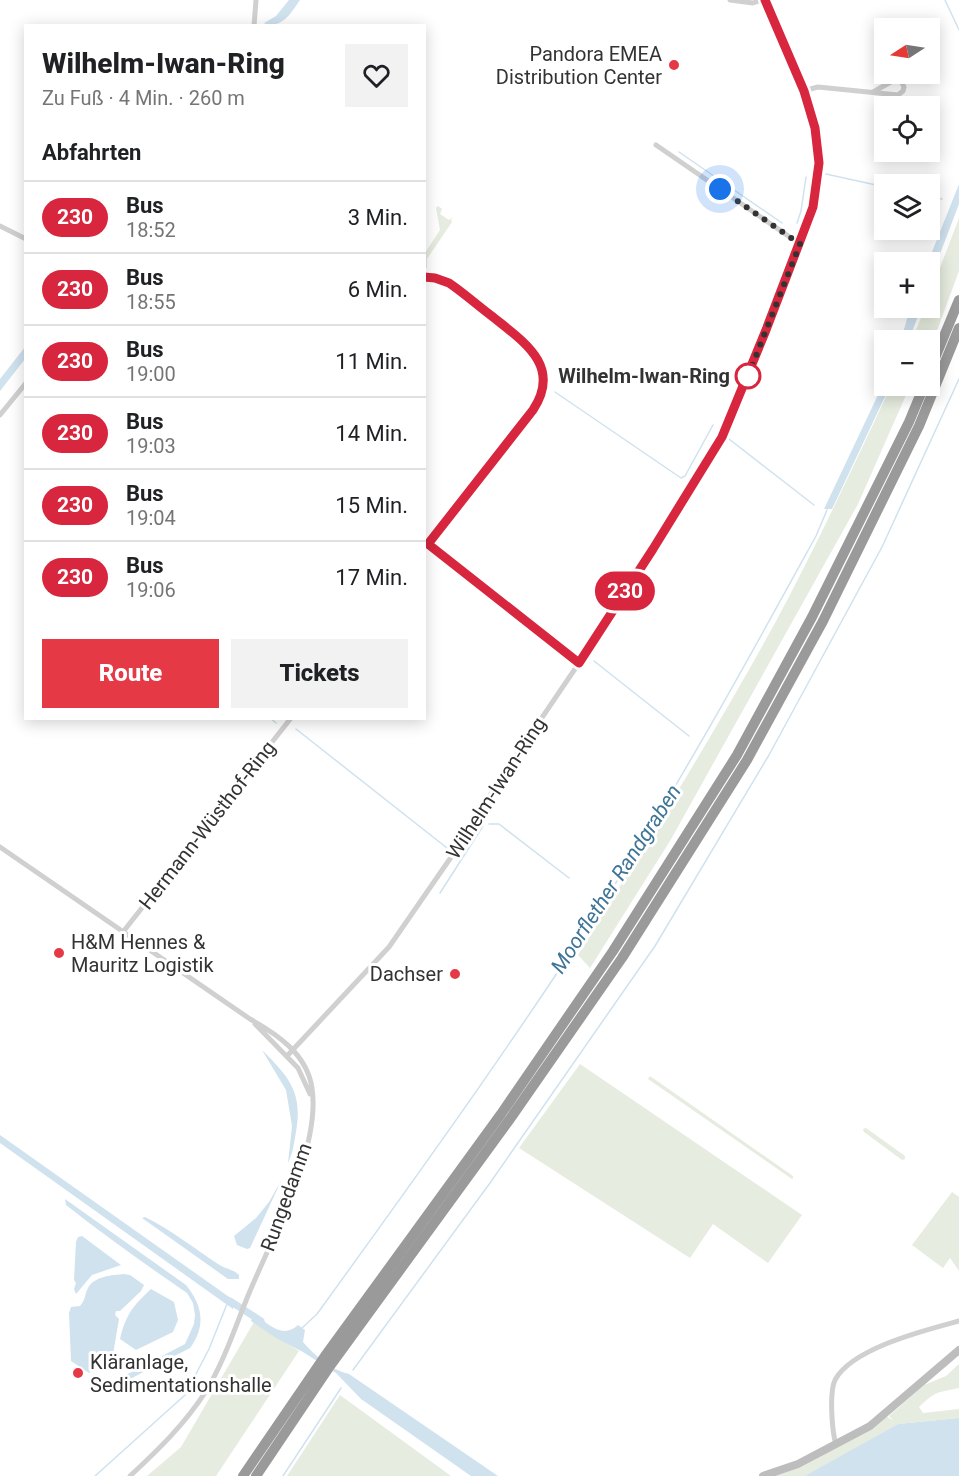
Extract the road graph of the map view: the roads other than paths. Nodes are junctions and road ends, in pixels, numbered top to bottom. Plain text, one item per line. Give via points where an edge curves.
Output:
1 (256, 0) edge
2 (730, 0) edge
3 (764, 0) edge
4 (254, 24) edge
5 (804, 91) junction
6 (873, 92) junction
7 (656, 145) dead end
8 (0, 225) edge
9 (24, 238) edge
10 (800, 244) junction
11 (426, 277) edge
12 (959, 300) edge
13 (959, 328) edge
14 (940, 346) edge
15 (24, 386) edge
16 (920, 396) edge
17 (0, 416) edge
18 (426, 546) edge
19 (579, 663) junction
20 (289, 720) edge
21 (0, 847) edge
22 (123, 932) junction
23 (250, 1019) junction
24 (293, 1050) junction
25 (286, 1056) junction
26 (312, 1100) junction
27 (959, 1321) edge
28 (959, 1350) edge
29 (329, 1359) junction
30 (322, 1369) junction
31 (836, 1445) junction
32 (130, 1476) edge
33 (243, 1476) edge
34 (256, 1476) edge
35 (763, 1476) edge

1 - 4 street
2 - 3 street
3 - 5 street, Wilhelm-Iwan-Ring
5 - 6 street via 818,87
5 - 10 street, Wilhelm-Iwan-Ring via 815,128 819,163 813,207
6 - 6 street via 898,95 903,84 893,80
7 - 10 street
8 - 9 street
10 - 19 street, Wilhelm-Iwan-Ring via 722,437
11 - 18 street via 449,283 525,342 539,361 543,381 533,410
12 - 14 highway
13 - 29 highway via 919,426 823,621 747,760 622,958 510,1119
15 - 17 street
16 - 29 highway via 812,617 737,755 613,951
18 - 19 street
19 - 24 street, Wilhelm-Iwan-Ring via 389,947
20 - 22 street, Hermann-Wüsthof-Ring
21 - 22 street, Rungedamm
22 - 23 street, Rungedamm
23 - 24 street, Rungedamm
23 - 25 street, Rungedamm
24 - 25 street, Wilhelm-Iwan-Ring
24 - 26 street, Rungedamm via 309,1078
25 - 26 street, Rungedamm via 305,1080
26 - 32 street, Rungedamm via 312,1124 297,1176 219,1369 192,1412
27 - 31 street via 890,1342 841,1372 832,1396
28 - 31 street via 879,1419
29 - 30 highway
30 - 33 highway
30 - 34 highway
31 - 35 street

